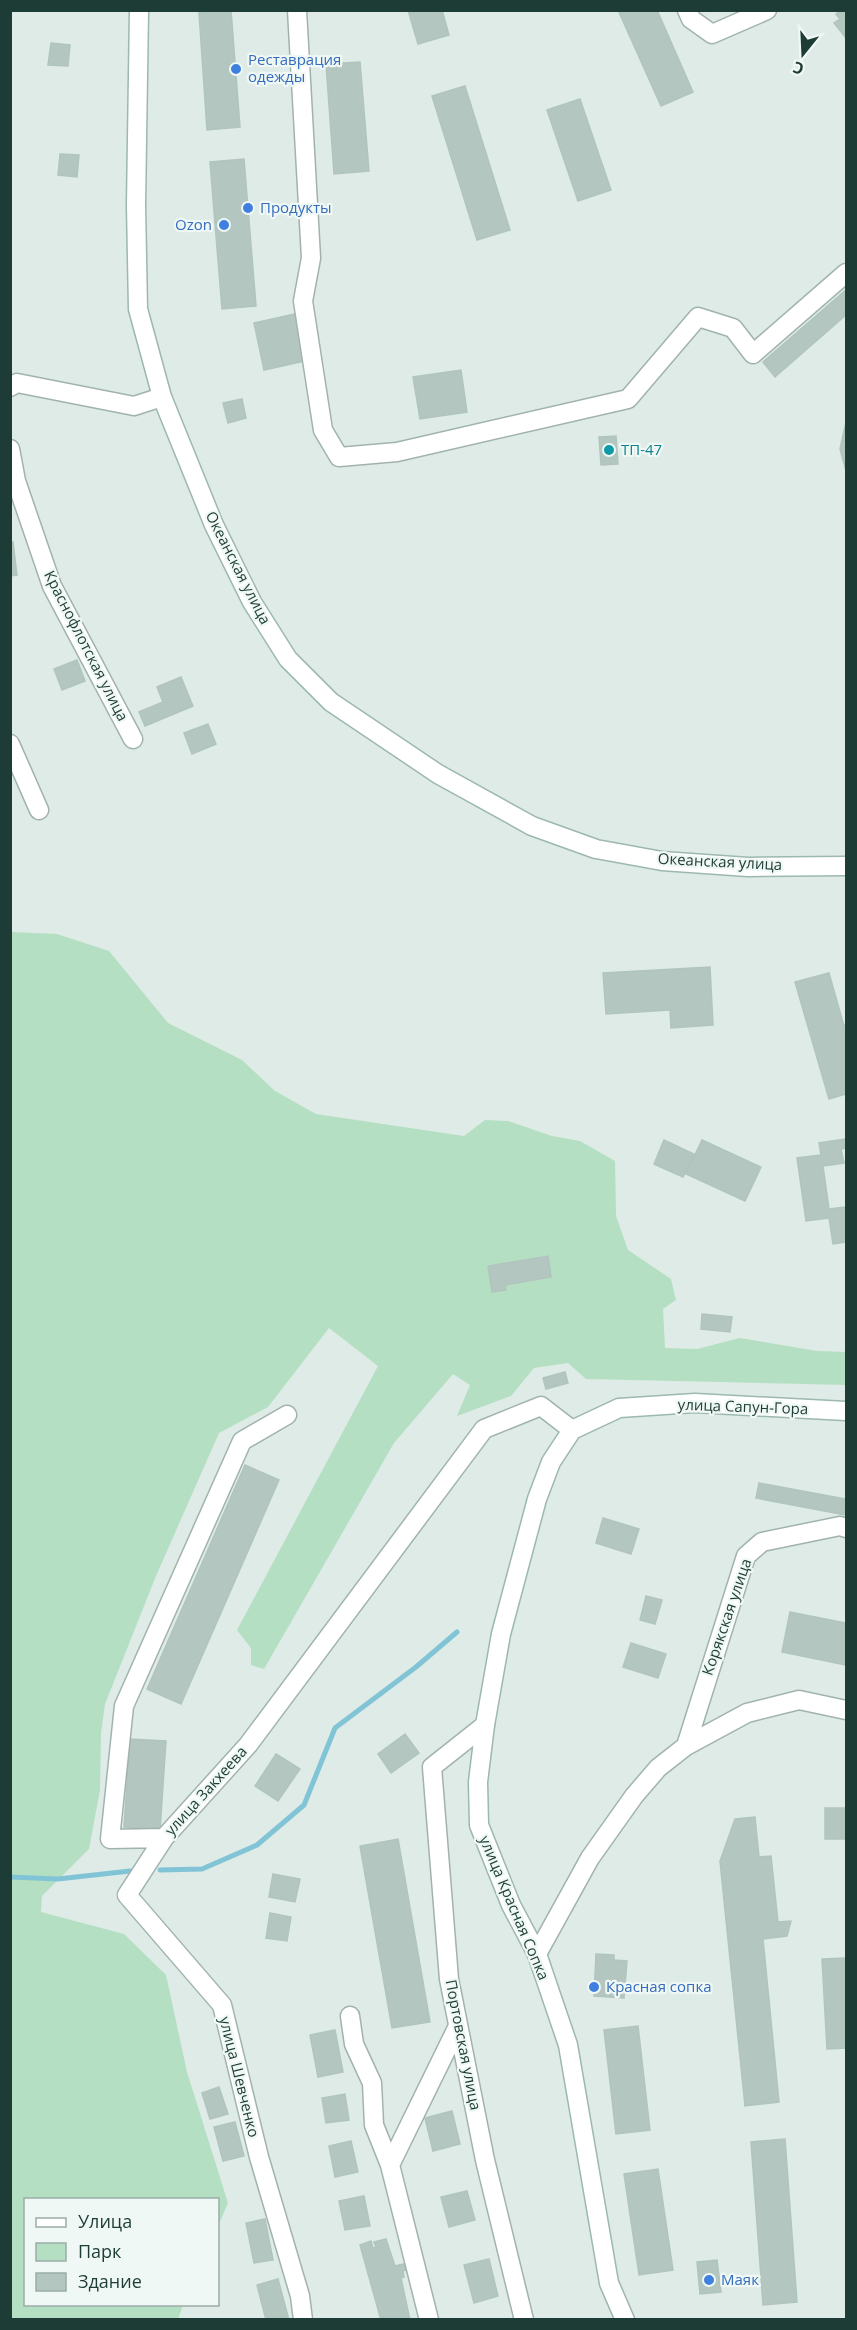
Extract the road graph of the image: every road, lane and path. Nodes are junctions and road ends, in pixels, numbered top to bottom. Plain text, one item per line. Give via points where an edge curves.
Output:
1 (140, 10) edge
2 (297, 10) edge
3 (687, 10) edge
4 (767, 10) edge
5 (846, 273) edge
6 (10, 387) edge
7 (162, 397) junction
8 (10, 449) edge
9 (133, 739) dead end
10 (10, 744) edge
11 (39, 810) dead end
12 (846, 866) edge
13 (846, 1411) edge
14 (287, 1414) dead end
15 (572, 1430) junction
16 (846, 1528) edge
17 (846, 1710) edge
18 (485, 1725) junction
19 (686, 1746) junction
20 (164, 1838) junction
21 (537, 1954) junction
22 (350, 2016) dead end
23 (458, 2026) junction
24 (390, 2165) junction
25 (303, 2319) edge
26 (429, 2319) edge
27 (524, 2319) edge
28 (625, 2319) edge

1 - 7 street, Океанская улица via 138,309
2 - 5 street via 311,258 303,301 323,430 339,457 397,452 628,399 698,317 733,327 753,354
3 - 4 street via 691,19 712,34
6 - 7 street via 17,383 134,406
7 - 12 street, Океанская улица via 214,525 252,603 288,659 331,702 438,774 521,820 596,849 662,861 748,867
8 - 9 street, Краснофлотская улица via 16,480 52,586
10 - 11 street
13 - 15 street, улица Сапун-Гора via 695,1403 619,1408
14 - 20 street, улица Закхеева via 242,1441 124,1707 110,1839
15 - 18 street, улица Красная Сопка via 551,1462 537,1499 501,1634
15 - 20 street, улица Закхеева via 541,1406 484,1429 248,1745
16 - 19 street, Корякская улица via 762,1542 746,1556
17 - 19 street via 799,1700 747,1713
18 - 21 street, улица Красная Сопка via 478,1782 479,1825 511,1905
18 - 23 street, Портовская улица via 432,1767 449,1979
19 - 21 street via 658,1768 634,1796 590,1858
20 - 25 street, улица Шевченко via 127,1895 222,2005
21 - 28 street, улица Красная Сопка via 568,2045 609,2283
22 - 24 street via 354,2044 372,2083 374,2126
23 - 24 street
23 - 27 street, Портовская улица via 485,2160
24 - 26 street

